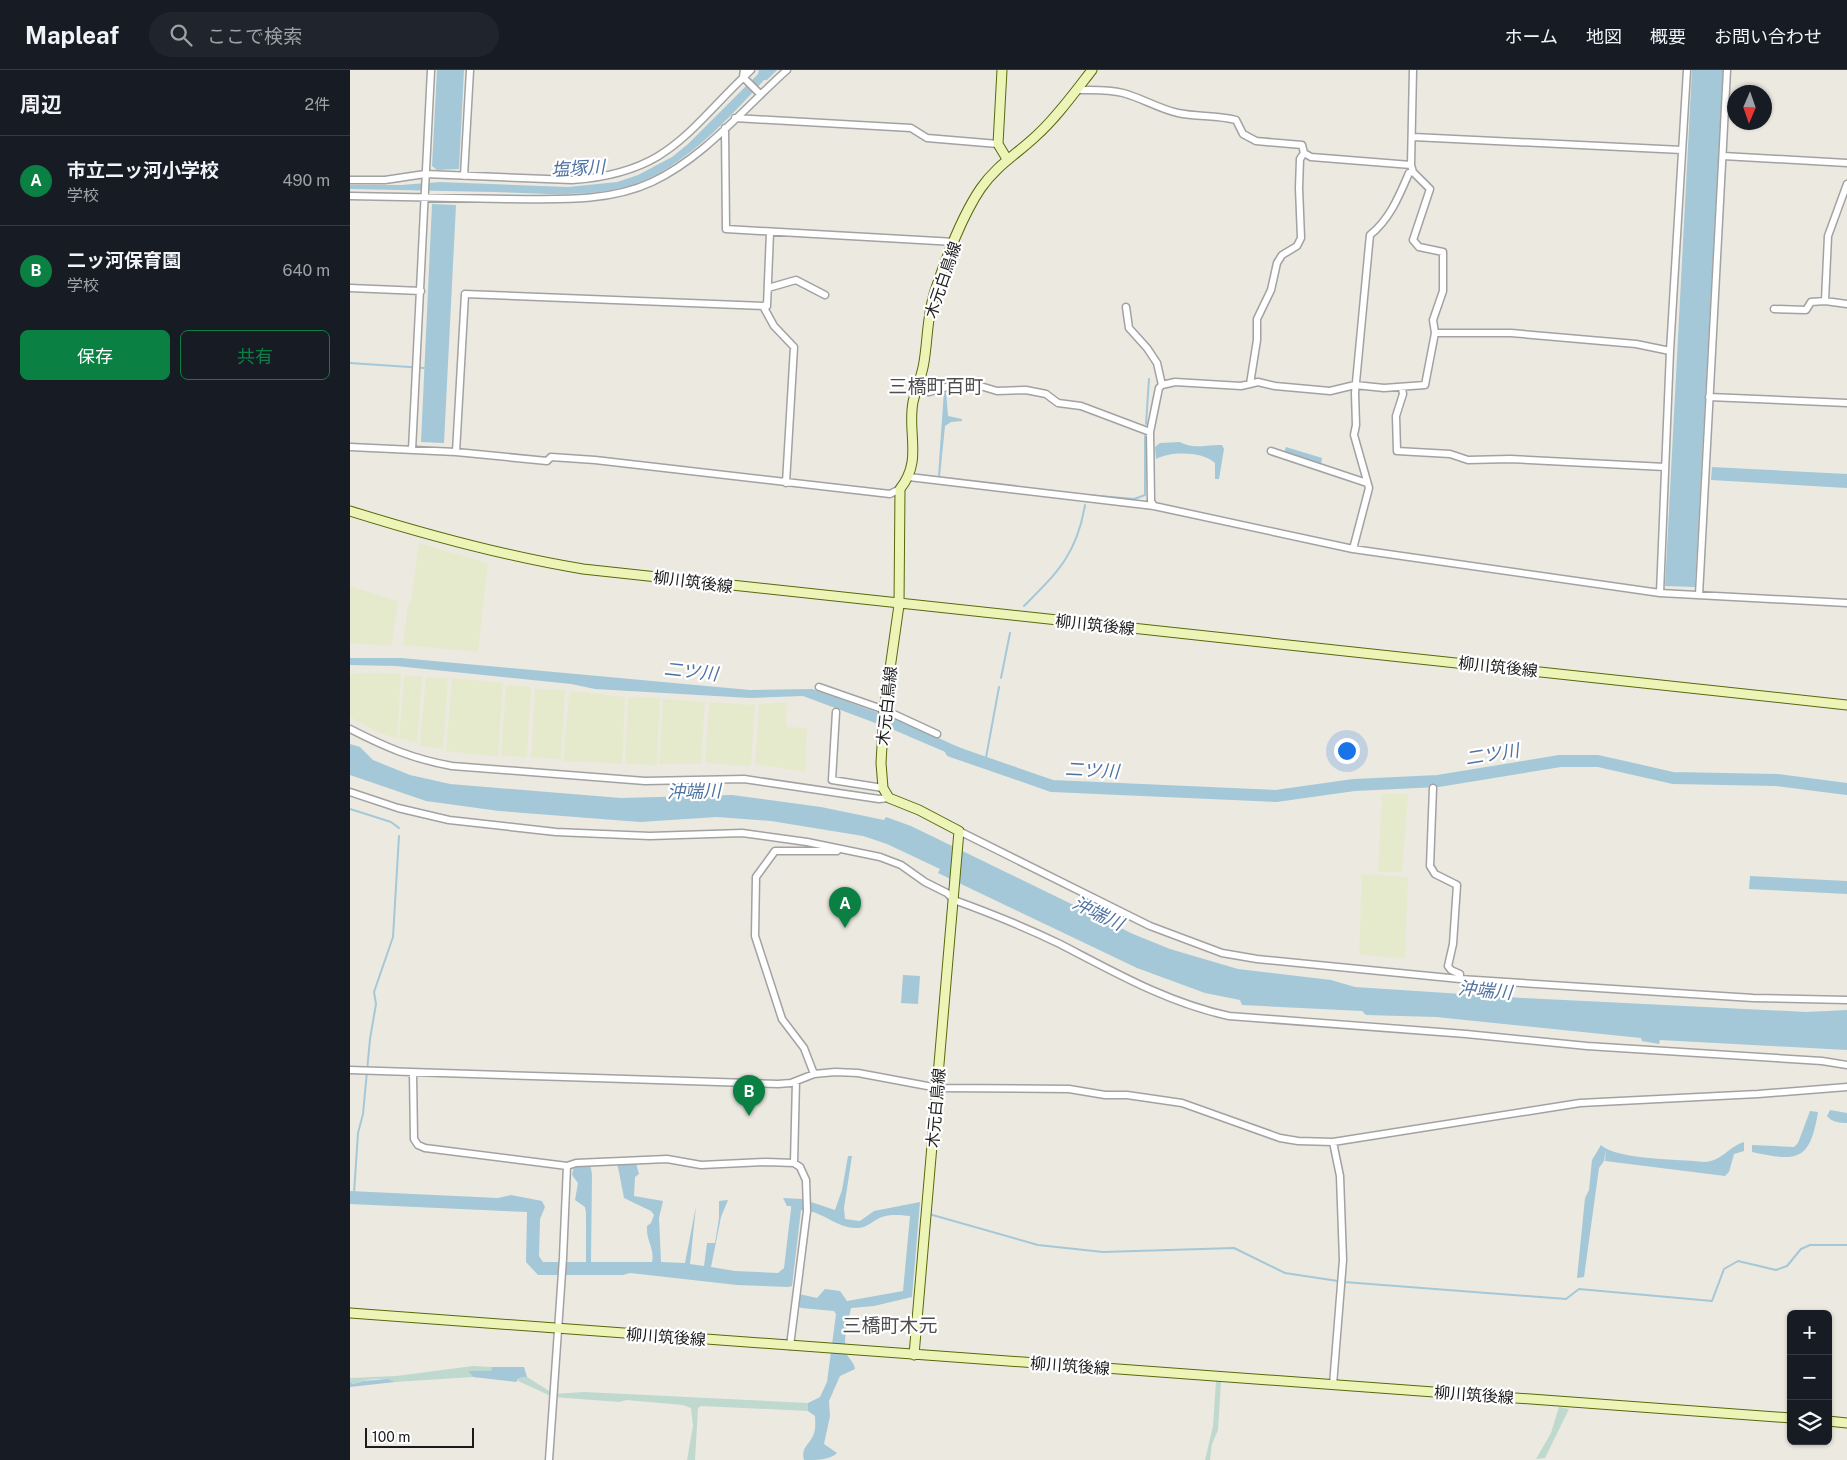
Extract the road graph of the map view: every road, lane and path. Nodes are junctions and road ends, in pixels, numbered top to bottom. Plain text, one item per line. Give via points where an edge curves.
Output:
1 (431, 70) edge
2 (470, 70) edge
3 (751, 70) edge
4 (787, 70) edge
5 (1002, 70) edge
6 (1092, 70) edge
7 (1413, 70) edge
8 (1686, 70) edge
9 (1727, 70) edge
10 (745, 76) edge
11 (1077, 90) junction
12 (760, 94) junction
13 (734, 118) junction
14 (725, 128) junction
15 (1413, 137) junction
16 (998, 144) junction
17 (1682, 150) junction
18 (1304, 153) junction
19 (1723, 156) junction
20 (1007, 159) junction
21 (1847, 163) edge
22 (1412, 168) junction
23 (425, 174) junction
24 (464, 176) junction
25 (350, 180) edge
26 (1847, 184) edge
27 (350, 196) edge
28 (424, 198) junction
29 (770, 232) junction
30 (955, 242) junction
31 (350, 288) edge
32 (768, 288) junction
33 (422, 292) junction
34 (825, 295) dead end
35 (1825, 301) junction
36 (1847, 304) edge
37 (763, 306) junction
38 (1126, 307) dead end
39 (1774, 309) dead end
40 (1435, 333) junction
41 (1670, 351) junction
42 (1250, 384) junction
43 (1162, 385) junction
44 (1355, 385) junction
45 (1402, 388) junction
46 (917, 390) junction
47 (1709, 397) junction
48 (1847, 403) edge
49 (1150, 432) junction
50 (350, 447) edge
51 (412, 450) junction
52 (1271, 451) dead end
53 (456, 452) junction
54 (1665, 468) junction
55 (909, 477) junction
56 (786, 482) junction
57 (1367, 483) junction
58 (900, 489) junction
59 (1154, 506) junction
60 (350, 511) edge
61 (1352, 549) junction
62 (1660, 592) junction
63 (1699, 595) junction
64 (1847, 603) edge
65 (898, 605) junction
66 (818, 687) dead end
67 (1847, 705) edge
68 (885, 710) junction
69 (836, 712) dead end
70 (350, 729) edge
71 (938, 734) dead end
72 (883, 788) junction
73 (1433, 788) dead end
74 (350, 792) edge
75 (889, 798) junction
76 (959, 834) junction
77 (852, 852) junction
78 (954, 896) junction
79 (1460, 979) junction
80 (1847, 1000) edge
81 (1847, 1065) edge
82 (350, 1070) edge
83 (414, 1073) junction
84 (812, 1074) junction
85 (799, 1079) junction
86 (1847, 1087) edge
87 (938, 1088) junction
88 (1333, 1142) junction
89 (794, 1164) junction
90 (566, 1166) junction
91 (350, 1313) edge
92 (558, 1328) junction
93 (790, 1346) junction
94 (914, 1355) junction
95 (1333, 1385) junction
96 (1787, 1418) edge
97 (1832, 1421) edge
98 (1847, 1423) edge
99 (549, 1460) edge

1 - 23 street
2 - 24 street
3 - 10 street
4 - 12 street
5 - 16 main road
6 - 11 main road, 木元白鳥線
7 - 15 street
8 - 17 street
9 - 19 street
10 - 12 street
10 - 24 street via 669,151 625,172 572,180
11 - 18 street via 1105,89 1191,116 1230,118 1236,120 1243,134 1256,141 1302,145
11 - 20 main road, 木元白鳥線 via 1048,125
12 - 13 street
13 - 14 street
13 - 16 street via 911,128 927,138
14 - 28 street via 694,156 668,173 652,182 608,195 562,199
14 - 29 street via 726,229
15 - 17 street
15 - 22 street
16 - 20 main road
17 - 41 street
18 - 22 street via 1328,160
18 - 42 street via 1300,159 1298,188 1301,238 1297,246 1282,255 1277,263 1271,290 1257,319
19 - 21 street
19 - 47 street
20 - 30 main road, 木元白鳥線 via 981,188
22 - 40 street via 1430,189 1413,240 1419,247 1443,252 1443,291 1434,320
22 - 44 street via 1395,204 1370,235
23 - 24 street
23 - 25 street via 385,180
23 - 28 street
26 - 35 street via 1828,236
27 - 28 street
28 - 33 street
29 - 30 street
29 - 32 street
30 - 46 main road, 木元白鳥線 via 929,312 925,357
31 - 33 street
32 - 34 street via 796,280
32 - 37 street via 767,306
33 - 51 street
35 - 36 street
35 - 39 street via 1811,302 1806,310
37 - 53 street via 465,294
37 - 56 street via 774,326 794,347
38 - 43 street via 1129,328 1157,364
40 - 41 street via 1511,333 1636,344
40 - 45 street via 1425,385
41 - 54 street
42 - 43 street via 1176,382
42 - 44 street via 1258,382 1330,391
43 - 49 street
44 - 45 street
44 - 57 street via 1354,435
45 - 54 street via 1396,416 1397,451 1450,454 1468,460 1510,459
46 - 49 street via 929,392 950,386 977,385 997,391 1026,390 1046,394 1058,404 1081,406
46 - 55 main road, 木元白鳥線 via 913,403 914,448
47 - 48 street
47 - 63 street
49 - 59 street via 1151,501
50 - 51 street
51 - 53 street
52 - 57 street
53 - 56 street via 547,461 551,458 595,460
54 - 62 street
55 - 58 main road, 木元白鳥線
55 - 59 street
56 - 58 street via 890,494
57 - 61 street via 1369,488
58 - 65 main road, 木元白鳥線
59 - 61 street
60 - 65 main road, 柳川筑後線 via 430,536 545,563
61 - 62 street
62 - 63 street
63 - 64 street
65 - 67 main road, 柳川筑後線
65 - 68 main road, 木元白鳥線
66 - 68 street
68 - 71 street
68 - 72 main road, 木元白鳥線 via 881,763
69 - 72 street via 832,780
70 - 75 street via 390,750 424,762 452,766 636,780 744,779
72 - 75 main road, 木元白鳥線
73 - 79 street via 1430,866 1435,874 1457,885 1453,944 1448,966 1460,974
74 - 77 street via 449,820 556,832 631,835 742,833
75 - 76 main road via 919,810
76 - 78 main road, 木元白鳥線
76 - 79 street via 1150,926 1222,953
77 - 78 street via 901,865 925,882
77 - 84 street via 775,851 756,877 756,943 782,1019 804,1048
78 - 81 street via 1147,989 1204,1011 1587,1046 1822,1060
78 - 87 main road, 木元白鳥線
79 - 80 street via 1753,998
82 - 83 street
83 - 85 street via 778,1084
83 - 90 street via 414,1139 418,1145
84 - 85 street
84 - 87 street via 858,1073
85 - 89 street
86 - 88 street via 1580,1103
87 - 88 street via 1047,1087 1164,1100 1208,1110 1280,1138
87 - 94 main road, 木元白鳥線
88 - 95 street via 1340,1176 1343,1252
89 - 90 street via 701,1164 667,1159 576,1162
89 - 93 street via 804,1172 808,1196
90 - 92 street
91 - 92 main road, 柳川筑後線
92 - 93 main road, 柳川筑後線
92 - 99 street
93 - 94 main road, 柳川筑後線
94 - 95 main road, 柳川筑後線
95 - 96 main road, 柳川筑後線
97 - 98 main road

